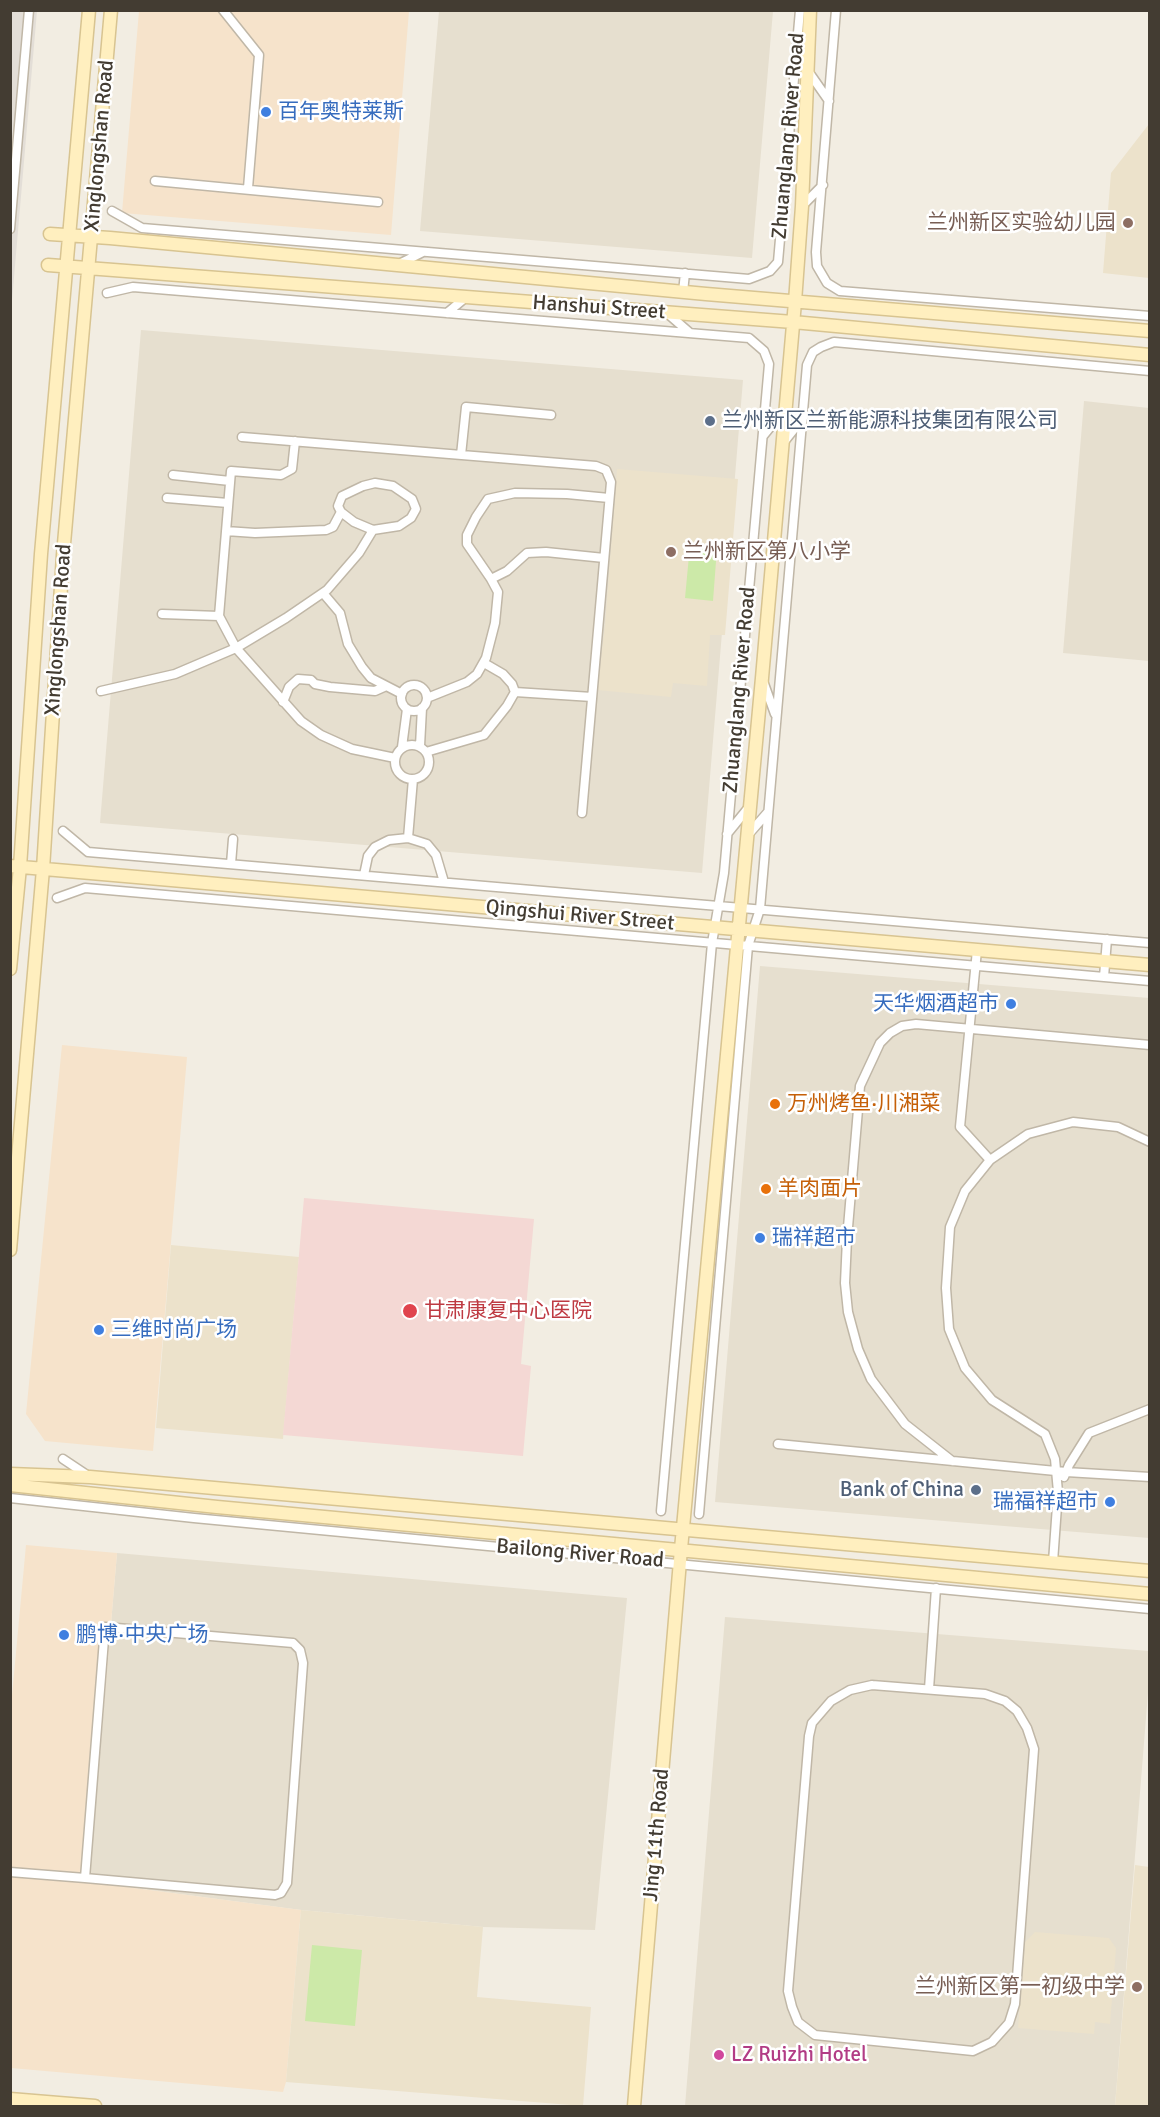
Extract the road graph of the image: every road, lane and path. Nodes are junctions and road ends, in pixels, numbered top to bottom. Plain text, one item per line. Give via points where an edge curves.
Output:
1 (29, 10) edge
2 (89, 10) edge
3 (111, 10) edge
4 (223, 10) edge
5 (800, 10) edge
6 (810, 10) edge
7 (836, 10) edge
8 (808, 71) junction
9 (829, 101) junction
10 (155, 180) dead end
11 (823, 185) junction
12 (248, 188) junction
13 (378, 202) dead end
14 (802, 206) junction
15 (112, 211) dead end
16 (10, 229) edge
17 (50, 234) dead end
18 (69, 235) junction
19 (92, 237) junction
20 (424, 252) junction
21 (48, 265) dead end
22 (396, 265) junction
23 (66, 267) junction
24 (88, 269) junction
25 (685, 273) junction
26 (683, 292) junction
27 (108, 293) dead end
28 (706, 294) junction
29 (902, 296) junction
30 (465, 298) junction
31 (795, 302) junction
32 (919, 312) junction
33 (447, 313) junction
34 (667, 313) junction
35 (704, 316) junction
36 (1149, 316) edge
37 (793, 322) junction
38 (1149, 331) edge
39 (690, 333) junction
40 (918, 334) junction
41 (894, 348) junction
42 (1149, 355) edge
43 (1149, 371) edge
44 (786, 409) junction
45 (551, 415) dead end
46 (803, 418) junction
47 (242, 437) dead end
48 (762, 437) junction
49 (295, 441) junction
50 (783, 444) junction
51 (461, 455) junction
52 (173, 476) dead end
53 (230, 481) junction
54 (167, 498) dead end
55 (609, 498) junction
56 (228, 503) junction
57 (340, 512) junction
58 (374, 530) junction
59 (226, 531) junction
60 (604, 558) junction
61 (491, 579) junction
62 (322, 593) junction
63 (162, 614) dead end
64 (219, 616) junction
65 (236, 648) junction
66 (484, 663) junction
67 (762, 678) junction
68 (384, 687) junction
69 (101, 691) dead end
70 (515, 692) junction
71 (402, 694) junction
72 (592, 697) junction
73 (427, 698) junction
74 (283, 702) junction
75 (422, 708) junction
76 (407, 709) junction
77 (776, 717) junction
78 (402, 747) junction
79 (423, 749) junction
80 (395, 758) junction
81 (413, 779) junction
82 (750, 807) junction
83 (768, 812) junction
84 (582, 813) dead end
85 (63, 831) dead end
86 (727, 834) junction
87 (747, 836) junction
88 (408, 838) junction
89 (233, 839) dead end
90 (231, 864) junction
91 (15, 866) edge
92 (43, 869) junction
93 (364, 875) junction
94 (444, 882) junction
95 (57, 898) dead end
96 (718, 905) junction
97 (741, 907) junction
98 (760, 909) junction
99 (714, 927) junction
100 (739, 929) junction
101 (753, 931) junction
102 (1107, 939) junction
103 (712, 943) junction
104 (1149, 943) edge
105 (743, 945) junction
106 (977, 950) junction
107 (1105, 961) junction
108 (1149, 965) edge
109 (975, 966) junction
110 (10, 969) edge
111 (1104, 977) junction
112 (1149, 981) edge
113 (969, 1028) junction
114 (1149, 1045) edge
115 (1149, 1142) edge
116 (990, 1160) junction
117 (10, 1250) edge
118 (1149, 1409) edge
119 (778, 1444) dead end
120 (63, 1459) dead end
121 (952, 1461) junction
122 (1056, 1471) junction
123 (1066, 1472) junction
124 (10, 1474) edge
125 (90, 1477) junction
126 (1149, 1477) edge
127 (10, 1485) edge
128 (66, 1491) junction
129 (1059, 1492) junction
130 (10, 1498) edge
131 (92, 1506) junction
132 (217, 1507) junction
133 (662, 1511) dead end
134 (699, 1514) dead end
135 (194, 1518) junction
136 (683, 1531) junction
137 (681, 1549) junction
138 (1053, 1562) junction
139 (680, 1563) junction
140 (1149, 1571) edge
141 (936, 1588) junction
142 (1149, 1594) edge
143 (1149, 1609) edge
144 (929, 1689) junction
145 (10, 1872) edge
146 (85, 1878) junction
147 (10, 2099) edge
148 (95, 2106) edge
149 (634, 2106) edge

1 - 16 street
2 - 18 street, Xinglongshan Road
3 - 19 street, Xinglongshan Road
4 - 12 street via 260,55
5 - 25 street, Zhuanglang River Road via 778,262 770,271 749,279
6 - 8 street, Jing 11th Road
7 - 9 street
8 - 9 street
8 - 14 street, Jing 11th Road
9 - 11 street
10 - 12 street
11 - 14 street
11 - 29 street via 816,259 824,278 840,291
12 - 13 street
14 - 31 street, Jing 11th Road
15 - 20 street via 142,228
17 - 18 street, Hanshui Street
18 - 19 street, Hanshui Street
18 - 23 street, Xinglongshan Road
19 - 22 street, Hanshui Street
19 - 24 street, Xinglongshan Road
20 - 22 street
20 - 25 street
21 - 23 street, Hanshui Street
22 - 26 street, Hanshui Street
23 - 24 street, Hanshui Street
23 - 91 street, Xinglongshan Road
24 - 30 street, Hanshui Street
24 - 92 street, Xinglongshan Road via 63,555
25 - 26 street
26 - 28 street, Hanshui Street
27 - 33 street via 133,287
28 - 31 street, Hanshui Street
28 - 35 street
29 - 32 street
29 - 36 street
30 - 33 street
30 - 34 street, Hanshui Street
31 - 32 street, Hanshui Street
31 - 37 street, Jing 11th Road
32 - 38 street, Hanshui Street
33 - 39 street
34 - 35 street, Hanshui Street
34 - 39 street
35 - 37 street, Hanshui Street
37 - 40 street, Hanshui Street
37 - 44 street, Jing 11th Road
39 - 48 street, Zhuanglang River Road via 749,338 760,345 769,364
40 - 41 street
40 - 42 street, Hanshui Street
41 - 43 street
41 - 46 street via 834,342 820,346 807,365
44 - 48 street
44 - 50 street, Jing 11th Road
45 - 51 street via 466,407
46 - 50 street
46 - 77 street
47 - 49 street
48 - 86 street, Zhuanglang River Road
49 - 51 street
49 - 53 street via 292,469 281,475 231,471
50 - 67 street, Jing 11th Road
51 - 55 street via 599,467 606,470 610,479
52 - 53 street
53 - 56 street
54 - 56 street
55 - 60 street
55 - 61 street via 514,493 488,500 476,516 467,544
56 - 59 street
57 - 58 street
57 - 58 street via 342,496 369,484 393,486 412,499 416,508 411,518 399,526
57 - 59 street via 333,527 326,530
58 - 62 street via 359,553
59 - 64 street
60 - 61 street via 527,553
60 - 72 street
61 - 66 street via 498,592 497,605
62 - 65 street
62 - 68 street via 340,613 354,657 370,678
63 - 64 street
64 - 65 street
65 - 69 street via 175,674
65 - 74 street
66 - 70 street via 503,674
66 - 73 street via 467,682
67 - 77 street
67 - 82 street, Jing 11th Road
68 - 71 street
68 - 74 street via 375,691 330,687 298,679 289,687
70 - 72 street
70 - 79 street via 484,735
71 - 73 street via 414,685
71 - 76 street
72 - 84 street
73 - 75 street
74 - 80 street via 321,735 352,749
75 - 76 street
75 - 79 street
76 - 78 street
77 - 83 street
78 - 79 street via 411,744
78 - 80 street
79 - 81 street via 429,761 427,769
80 - 81 street via 400,774
81 - 88 street
82 - 86 street
82 - 87 street, Jing 11th Road
83 - 87 street
83 - 98 street
85 - 90 street via 88,852
86 - 96 street, Zhuanglang River Road
87 - 97 street, Jing 11th Road
88 - 93 street via 389,840 375,847 368,856
88 - 94 street via 427,844 436,855
89 - 90 street
90 - 93 street
91 - 92 street, Qingshui River Street
91 - 110 street, Xinglongshan Road
92 - 99 street, Qingshui River Street
92 - 117 street, Xinglongshan Road
93 - 94 street
94 - 96 street
95 - 103 street via 85,888
96 - 97 street
96 - 99 street, Zhuanglang River Road
97 - 98 street
97 - 100 street, Jing 11th Road
98 - 101 street
98 - 102 street
99 - 100 street, Qingshui River Street
99 - 103 street, Zhuanglang River Road
100 - 101 street, Qingshui River Street
100 - 105 street, Jing 11th Road
101 - 105 street
101 - 106 street, Qingshui River Street
102 - 104 street
102 - 107 street
103 - 105 street
103 - 133 street, Zhuanglang River Road
105 - 109 street
105 - 134 street
105 - 136 street, Jing 11th Road
106 - 107 street, Qingshui River Street
106 - 109 street
107 - 108 street, Qingshui River Street
107 - 111 street
109 - 111 street
109 - 113 street
111 - 112 street
113 - 114 street
113 - 116 street via 960,1127
113 - 121 street via 903,1026 880,1043 861,1086 845,1282 848,1312 871,1379 904,1424
115 - 116 street via 1118,1127 1072,1122 1028,1134
116 - 122 street via 965,1191 950,1227 946,1288 949,1329 965,1368 992,1400 1045,1434
118 - 123 street via 1089,1434
119 - 121 street
120 - 125 street
121 - 122 street
122 - 123 street
122 - 129 street
123 - 126 street
123 - 129 street
124 - 125 street, Bailong River Road
125 - 136 street, Bailong River Road
127 - 128 street, Bailong River Road
128 - 131 street
128 - 132 street, Bailong River Road
129 - 138 street
130 - 131 street, Bailong River Road
131 - 135 street, Bailong River Road
132 - 135 street
132 - 137 street, Bailong River Road
135 - 139 street, Bailong River Road
136 - 137 street, Jing 11th Road
136 - 138 street, Bailong River Road
137 - 139 street, Jing 11th Road
137 - 142 street, Bailong River Road
138 - 140 street, Bailong River Road
139 - 141 street, Bailong River Road
139 - 149 street, Jing 11th Road
141 - 143 street, Bailong River Road
141 - 144 street
144 - 144 street via 872,1685 850,1690 831,1701 812,1723 788,1991 798,2022 815,2036 973,2051 992,2042 1009,2024 1015,2004 1034,1749 1017,1711 1005,1701 985,1694
145 - 146 street
146 - 146 street via 105,1627 297,1646 303,1663 284,1891 275,1895
147 - 148 street

